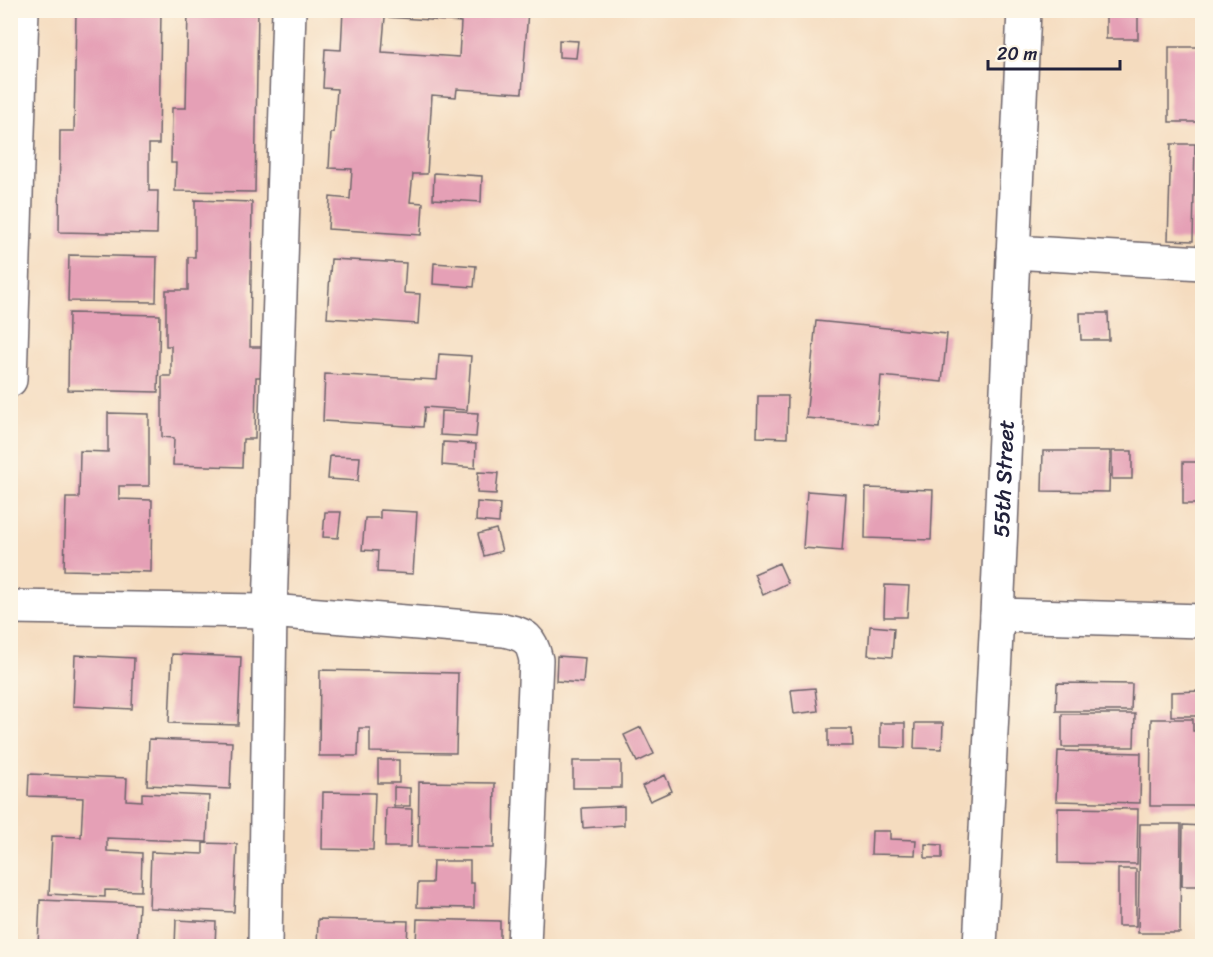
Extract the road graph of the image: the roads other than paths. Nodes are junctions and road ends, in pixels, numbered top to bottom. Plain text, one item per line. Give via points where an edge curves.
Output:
1 (22, 10) edge
2 (289, 10) edge
3 (1024, 10) edge
4 (1013, 252) junction
5 (1203, 263) edge
6 (10, 380) edge
7 (10, 607) edge
8 (270, 611) junction
9 (997, 615) junction
10 (1203, 621) edge
11 (265, 946) edge
12 (524, 946) edge
13 (980, 946) edge

1 - 6 street
2 - 8 street
3 - 4 street, 55th Street
4 - 5 street
4 - 9 street, 55th Street
7 - 8 street
8 - 11 street
8 - 12 street via 504,630 519,634 532,645 536,660
9 - 10 street
9 - 13 street, 55th Street

